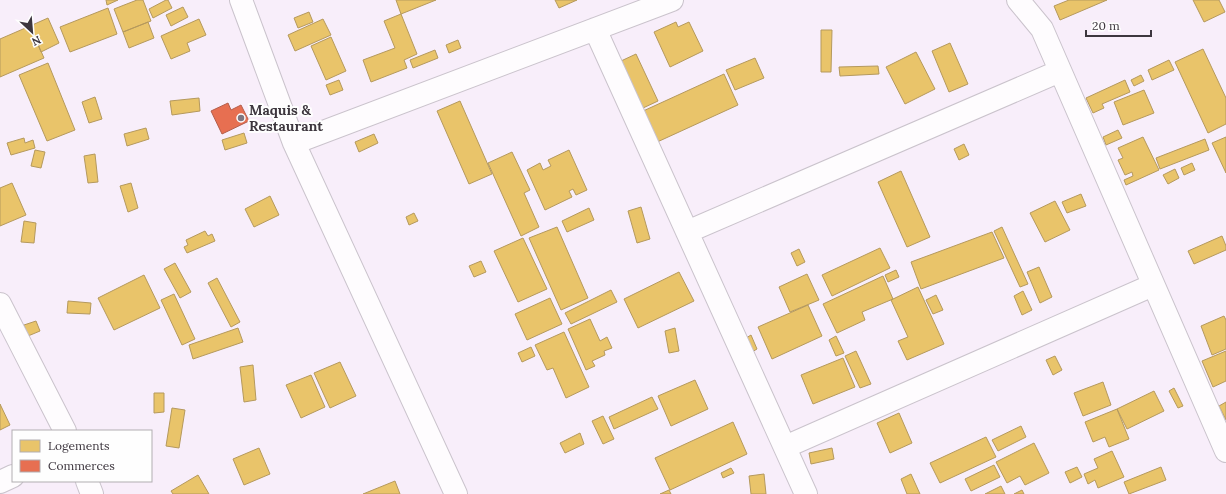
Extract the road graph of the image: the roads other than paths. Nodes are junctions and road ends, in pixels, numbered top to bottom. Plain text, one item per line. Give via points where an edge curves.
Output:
1 (241, 0) edge
2 (672, 0) edge
3 (1018, 0) edge
4 (595, 29) junction
5 (1060, 71) junction
6 (294, 143) junction
7 (687, 232) junction
8 (1153, 285) junction
9 (0, 304) edge
10 (64, 430) edge
11 (785, 447) junction
12 (1226, 451) edge
13 (12, 476) edge
14 (0, 482) edge
15 (87, 482) edge
16 (92, 494) edge
17 (456, 494) edge
18 (806, 494) edge

1 - 6 street
2 - 4 street
3 - 5 street via 1042,29
4 - 6 street
4 - 7 street
5 - 7 street
5 - 8 street
6 - 17 street
7 - 11 street
8 - 11 street
8 - 12 street
9 - 10 street
11 - 18 street
13 - 14 street
15 - 16 street

